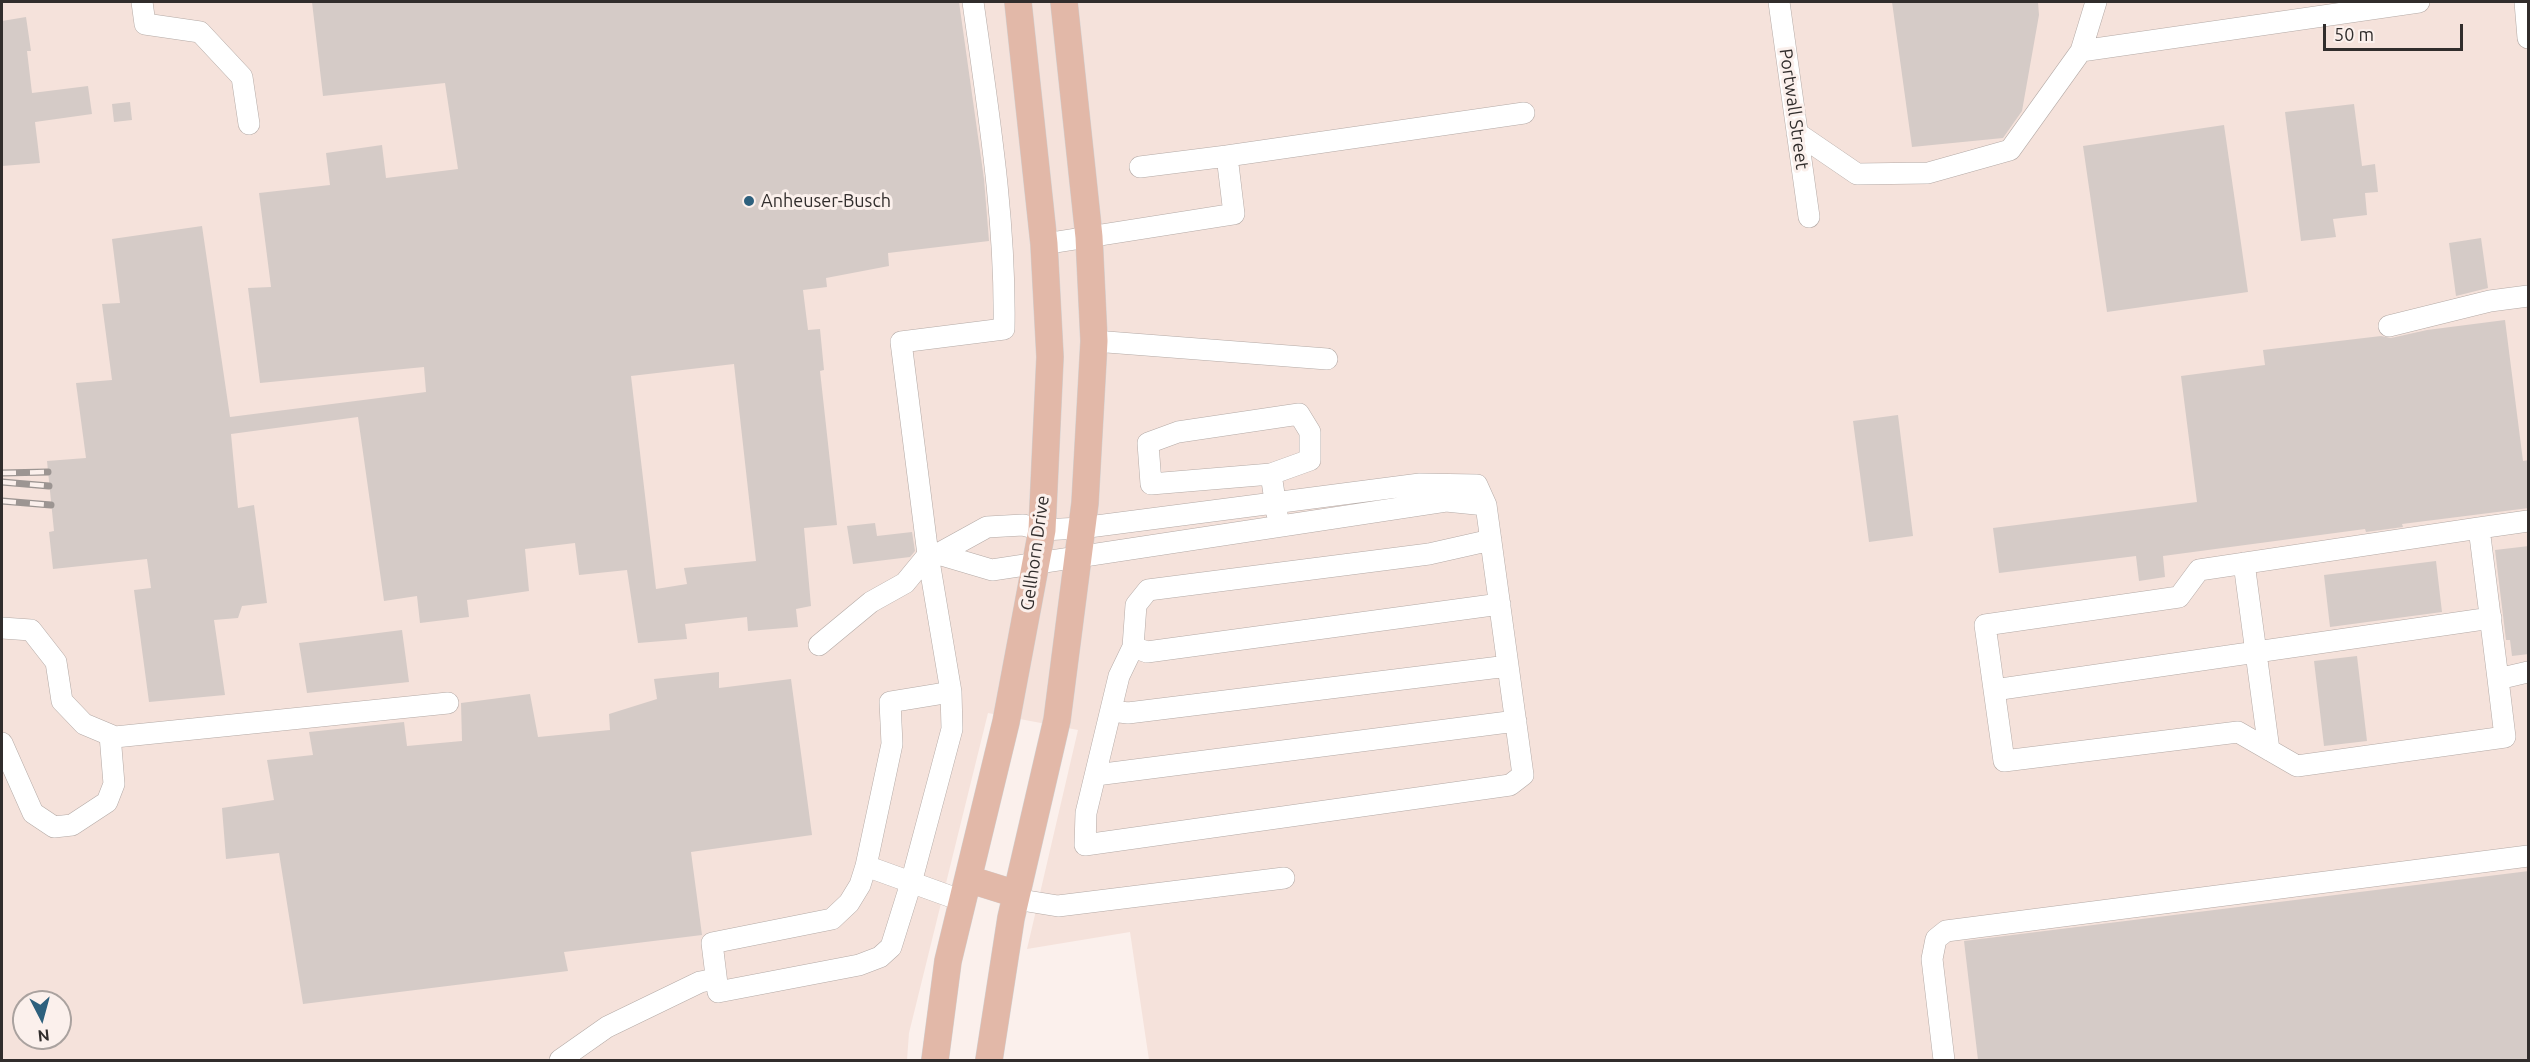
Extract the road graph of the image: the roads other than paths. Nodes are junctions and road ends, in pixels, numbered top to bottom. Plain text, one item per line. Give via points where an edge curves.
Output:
1 (142, 2) edge
2 (973, 2) edge
3 (1018, 2) edge
4 (1064, 2) edge
5 (1779, 2) edge
6 (2096, 2) edge
7 (2419, 2) edge
8 (2524, 2) edge
9 (2529, 38) edge
10 (2081, 51) junction
11 (1524, 112) dead end
12 (249, 124) dead end
13 (1797, 133) junction
14 (1227, 156) junction
15 (1140, 167) dead end
16 (1809, 217) dead end
17 (1089, 237) junction
18 (1044, 244) junction
19 (2529, 296) edge
20 (2389, 326) dead end
21 (1094, 341) junction
22 (1327, 359) dead end
23 (1271, 474) junction
24 (1276, 502) junction
25 (1486, 505) junction
26 (2529, 521) edge
27 (1081, 528) junction
28 (2480, 528) junction
29 (1042, 530) junction
30 (1280, 532) junction
31 (1491, 540) junction
32 (933, 555) junction
33 (1078, 555) junction
34 (1037, 562) junction
35 (2244, 563) junction
36 (1500, 604) junction
37 (2491, 618) junction
38 (2, 628) edge
39 (819, 645) dead end
40 (1133, 647) junction
41 (2255, 652) junction
42 (1508, 666) junction
43 (2529, 672) edge
44 (2498, 679) junction
45 (1994, 690) junction
46 (951, 692) junction
47 (448, 703) dead end
48 (1112, 711) junction
49 (1516, 721) junction
50 (110, 735) junction
51 (2, 743) edge
52 (2270, 750) junction
53 (1096, 775) junction
54 (2529, 856) edge
55 (866, 866) junction
56 (1284, 878) dead end
57 (911, 883) junction
58 (965, 890) junction
59 (1016, 896) junction
60 (716, 980) junction
61 (560, 1060) edge
62 (935, 1060) edge
63 (989, 1060) edge
64 (1944, 1060) edge

1 - 12 street via 145,24 200,32 242,76
2 - 32 street via 999,195 1005,274 1004,329 901,342
3 - 18 main road, Gellhorn Drive
4 - 17 main road
5 - 13 street, Portwall Street
6 - 10 street
7 - 10 street
8 - 9 street
10 - 13 street via 2010,150 1928,173 1857,174
11 - 14 street
13 - 16 street, Portwall Street
14 - 15 street
14 - 17 street via 1234,214
17 - 18 street
17 - 21 main road
18 - 29 main road, Gellhorn Drive via 1050,357
19 - 20 street via 2490,301
21 - 22 street
21 - 27 main road
23 - 23 street via 1151,484 1148,443 1178,432 1299,414 1310,432 1310,460
23 - 24 street
24 - 25 street via 1420,484 1477,485
24 - 27 street
24 - 30 street
25 - 30 street via 1446,501
25 - 31 street
26 - 28 street
27 - 29 street
27 - 33 main road
28 - 35 street
28 - 37 street
29 - 32 street via 1023,525 987,527
29 - 34 main road, Gellhorn Drive
30 - 33 street
31 - 36 street
31 - 40 street via 1429,554 1148,590 1136,605
32 - 34 street via 992,570
32 - 39 street via 905,583 871,602
32 - 46 street
33 - 34 street
33 - 59 main road via 1057,720
34 - 58 main road, Gellhorn Drive via 1006,722
35 - 41 street
35 - 45 street via 2199,570 2179,597 1985,624
36 - 40 street via 1147,652
36 - 42 street
37 - 41 street
37 - 44 street
38 - 50 street via 32,630 56,662 62,701 84,724
40 - 48 street via 1119,676
41 - 45 street
41 - 52 street
42 - 48 street via 1128,713
42 - 49 street
43 - 44 street
44 - 52 street via 2505,737 2297,766
45 - 52 street via 2004,761 2238,732
46 - 55 street via 890,702 892,744
46 - 57 street via 952,729
47 - 50 street
48 - 53 street
49 - 53 street
49 - 53 street via 1523,775 1510,785 1085,846 1086,813
50 - 51 street via 114,784 107,802 72,825 54,827 33,813
54 - 64 street via 1946,931 1936,939 1932,959
55 - 57 street
55 - 60 street via 849,903 832,919 712,943
56 - 59 street via 1058,906
57 - 58 street
57 - 60 street via 891,947 880,957 859,965 718,992
58 - 59 main road
58 - 62 main road, Gellhorn Drive via 948,961
59 - 63 main road
60 - 61 street via 700,982 607,1027

